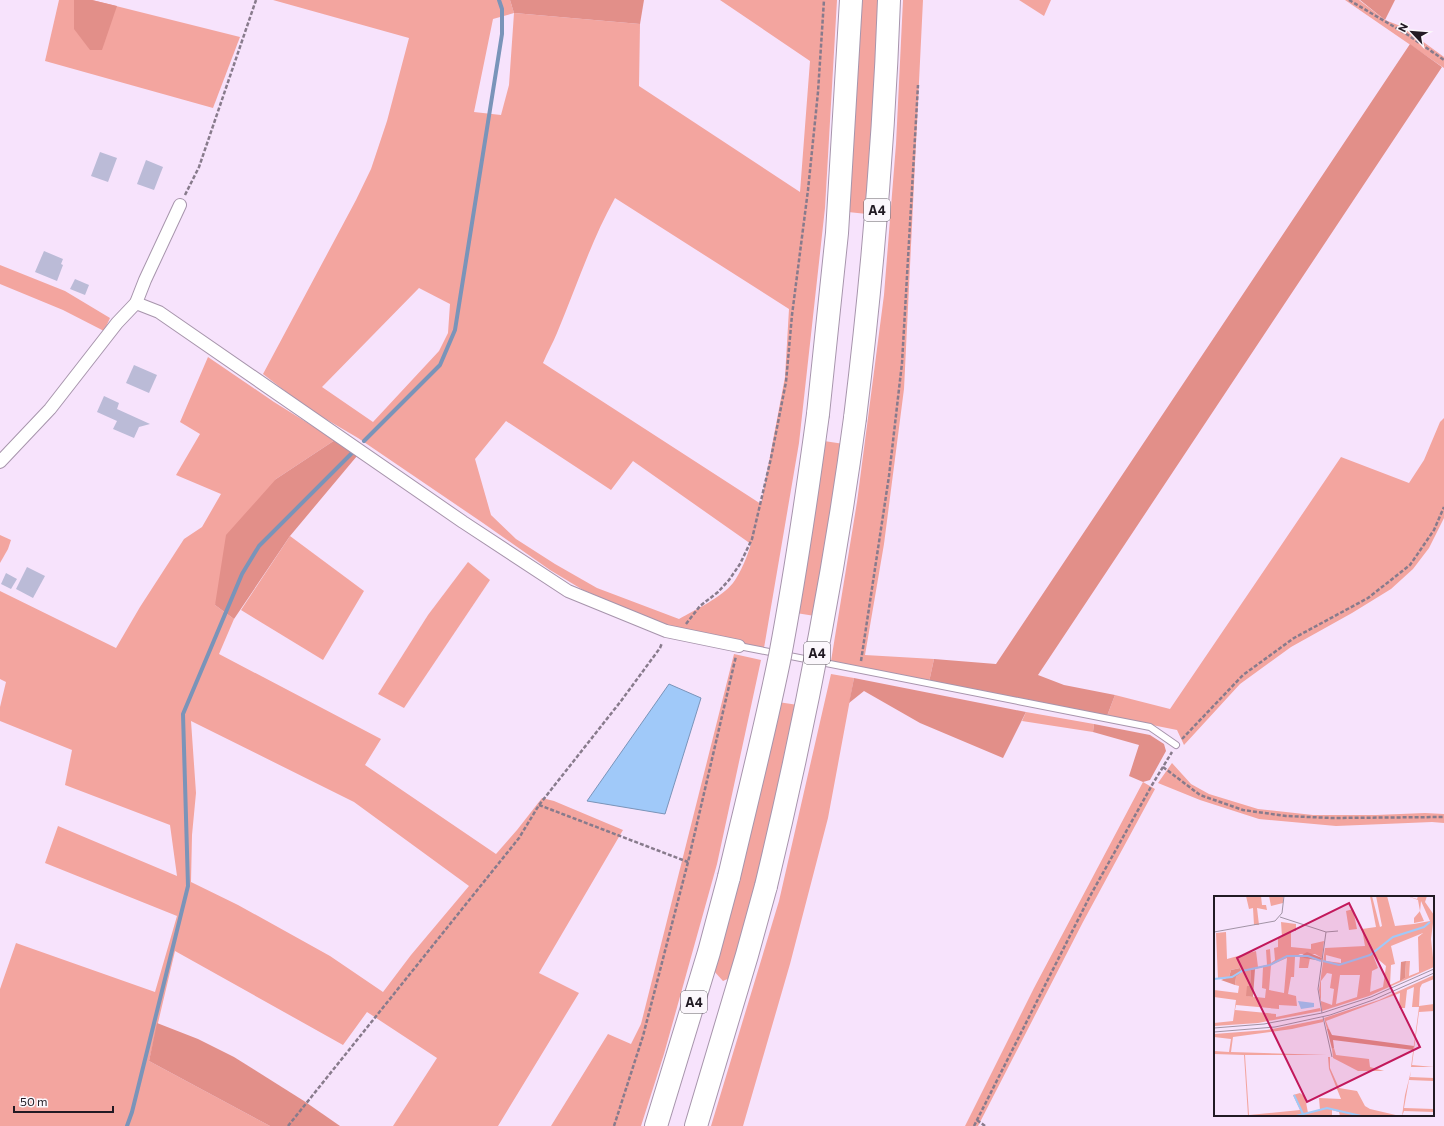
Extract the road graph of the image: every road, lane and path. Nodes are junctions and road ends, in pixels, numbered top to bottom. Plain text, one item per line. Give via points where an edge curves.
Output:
1 (256, 0) edge
2 (824, 0) edge
3 (851, 0) edge
4 (890, 0) edge
5 (1349, 0) edge
6 (1444, 60) edge
7 (918, 85) dead end
8 (180, 205) joint
9 (136, 303) junction
10 (0, 462) edge
11 (1444, 507) edge
12 (666, 631) junction
13 (682, 634) junction
14 (739, 646) junction
15 (860, 669) junction
16 (1176, 745) junction
17 (1163, 767) junction
18 (539, 805) junction
19 (1444, 817) edge
20 (688, 862) junction
21 (977, 1120) junction
22 (288, 1126) edge
23 (614, 1126) edge
24 (656, 1126) edge
25 (696, 1126) edge
26 (974, 1126) edge
27 (985, 1126) edge

1 - 8 path via 199,167
2 - 13 path via 818,92 786,382 771,458 752,539 740,564 718,592 692,615
3 - 24 highway, A4, bridge via 837,233 818,414 780,656 729,877
4 - 25 highway, A4, bridge via 879,188 866,329 856,418 826,608 797,753 766,886 748,956
5 - 6 path
7 - 15 path via 902,363 889,476
8 - 9 street via 144,280
9 - 10 street via 50,409
9 - 12 street via 159,312 463,522 568,591
11 - 16 path via 1434,530 1410,565 1368,598 1294,638 1243,675
12 - 13 street
12 - 18 path via 660,648
13 - 14 street
14 - 15 lane
14 - 20 path
15 - 16 lane via 1150,727
16 - 17 path
17 - 19 path via 1200,795 1243,810 1286,816 1332,818
17 - 21 path via 1089,898
18 - 20 path
18 - 22 path via 519,838
20 - 23 path via 643,1036
21 - 26 path
21 - 27 path

